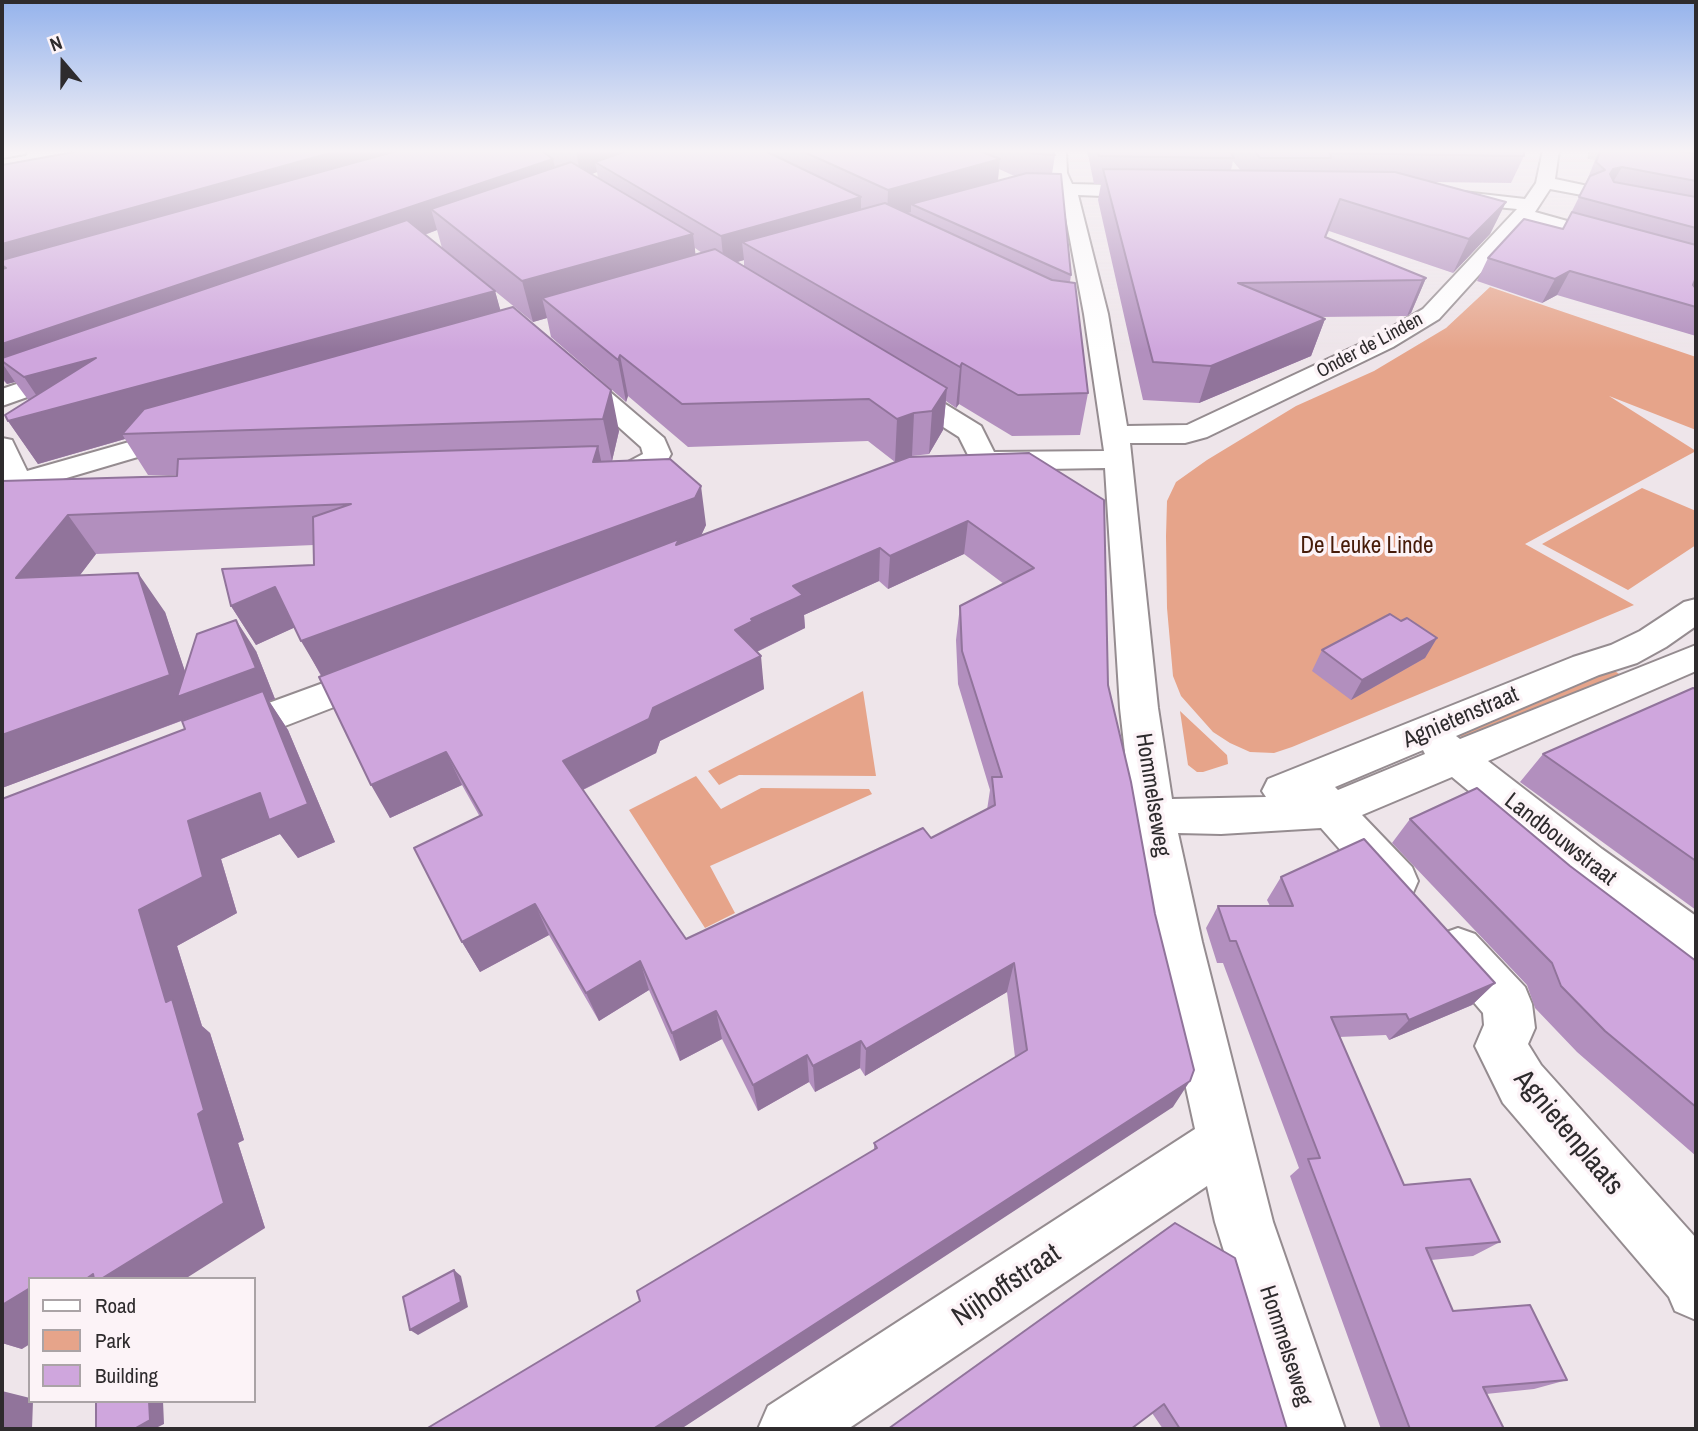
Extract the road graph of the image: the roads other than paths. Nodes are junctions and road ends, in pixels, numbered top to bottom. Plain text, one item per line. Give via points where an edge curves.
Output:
1 (1074, 217) edge
2 (1521, 217) edge
3 (1549, 217) edge
4 (1696, 263) edge
5 (560, 361) edge
6 (84, 368) edge
7 (882, 376) edge
8 (2, 398) edge
9 (201, 430) edge
10 (2, 446) edge
11 (1117, 446) junction
12 (579, 474) edge
13 (10, 486) edge
14 (82, 491) edge
15 (1696, 610) edge
16 (411, 662) edge
17 (1672, 663) edge
18 (195, 746) edge
19 (1442, 746) junction
20 (1318, 796) junction
21 (1153, 815) junction
22 (1696, 943) edge
23 (1224, 1142) junction
24 (1696, 1290) edge
25 (791, 1429) edge
26 (1312, 1429) edge

1 - 11 street, Hommelseweg via 1083,313
2 - 11 street, Onder de Linden via 1439,307 1384,342 1185,435
3 - 4 street
5 - 12 street via 654,444 657,454 646,466
6 - 8 street
7 - 11 street, Onder de Linden via 971,432 972,462
9 - 13 street
10 - 13 street
11 - 21 street, Hommelseweg via 1139,708
13 - 14 street via 29,491
15 - 17 street, Agnietenstraat
16 - 18 street
17 - 19 street, Agnietenstraat
19 - 20 street, Agnietenstraat
19 - 22 street, Landbouwstraat
20 - 21 street, Agnietenstraat via 1221,817
20 - 24 street, Agnietenplaats via 1507,1004 1510,1028 1501,1046 1522,1084 1690,1276
21 - 23 street, Hommelseweg
23 - 25 street, Nijhoffstraat
23 - 26 street, Hommelseweg via 1244,1222

